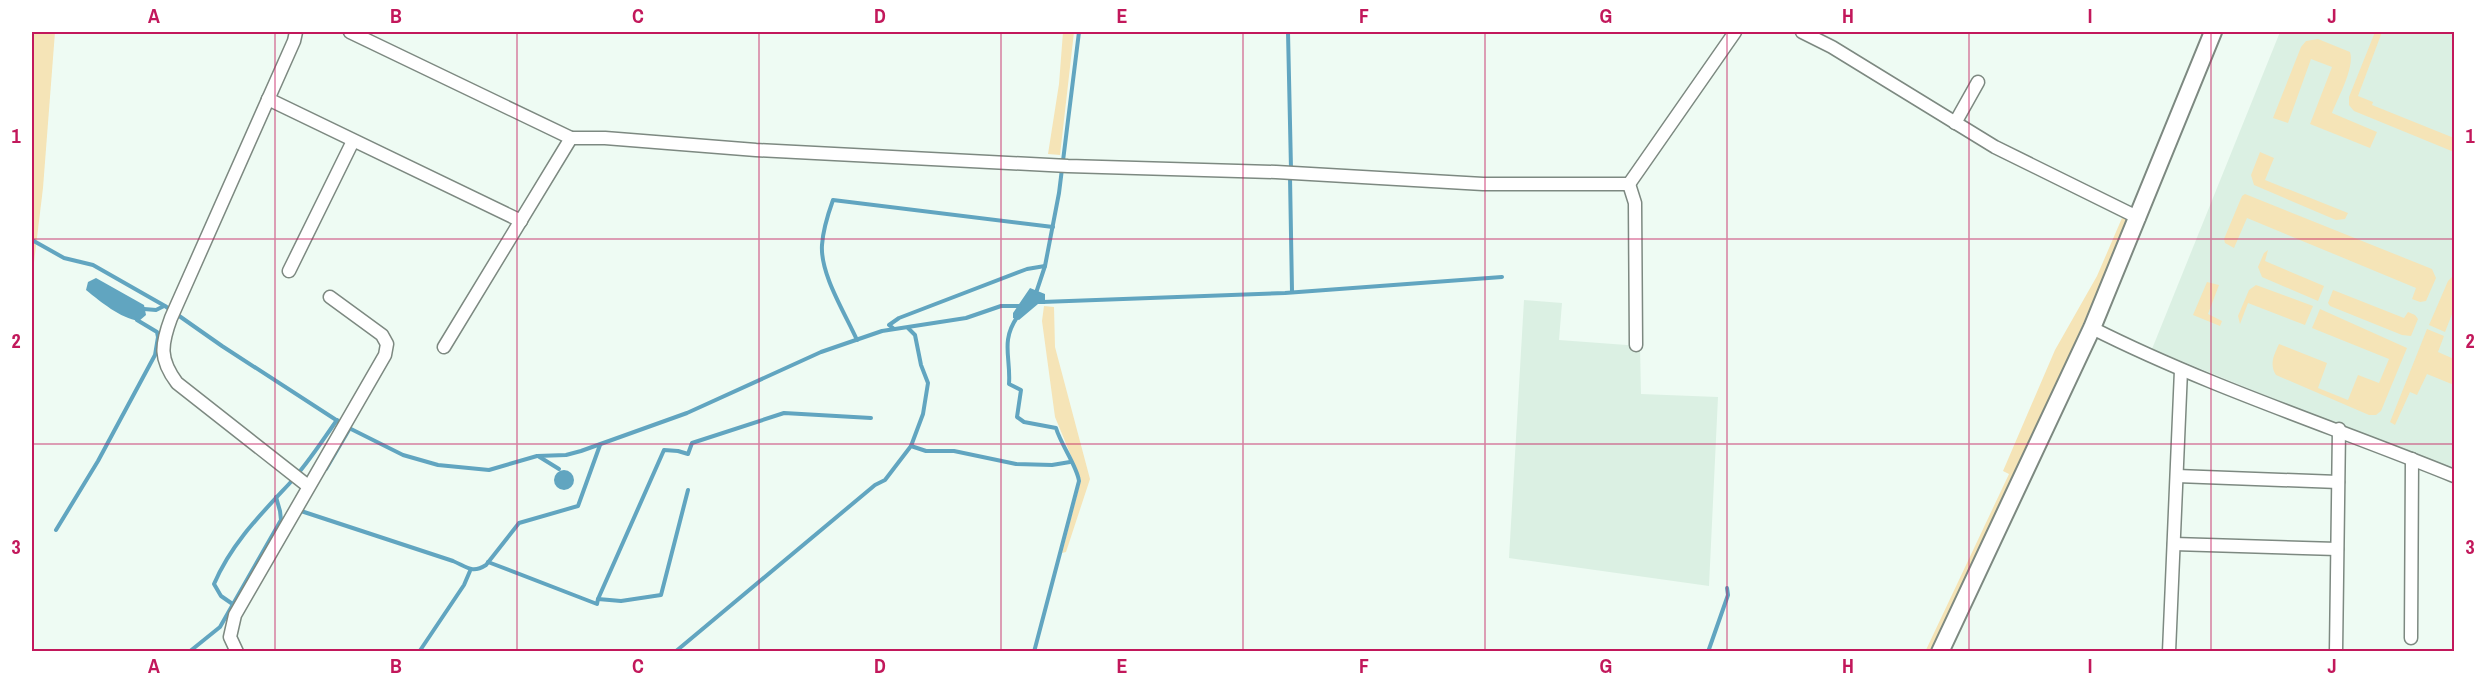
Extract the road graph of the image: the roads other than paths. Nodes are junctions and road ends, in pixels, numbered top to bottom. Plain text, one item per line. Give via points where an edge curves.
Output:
1 (296, 32) edge
2 (350, 32) edge
3 (1735, 32) edge
4 (1802, 32) edge
5 (2213, 32) edge
6 (1978, 82) dead end
7 (268, 99) junction
8 (1955, 123) junction
9 (572, 138) junction
10 (353, 141) junction
11 (1629, 184) junction
12 (2139, 218) junction
13 (521, 221) junction
14 (289, 271) dead end
15 (330, 297) dead end
16 (2092, 328) junction
17 (1636, 345) dead end
18 (444, 347) dead end
19 (2181, 370) junction
20 (2339, 429) junction
21 (2412, 459) junction
22 (2177, 476) junction
23 (2454, 476) edge
24 (2338, 482) junction
25 (308, 486) junction
26 (2174, 544) junction
27 (2337, 549) junction
28 (2411, 638) dead end
29 (237, 651) edge
30 (1940, 651) edge
31 (2169, 651) edge
32 (2336, 651) edge

1 - 7 street
2 - 9 street
3 - 11 street
4 - 8 street
5 - 12 main road
6 - 8 street
7 - 10 street
7 - 25 street via 173,313 164,337 164,357 166,369 177,383
8 - 12 street
9 - 11 street via 1063,166 1483,183
9 - 13 street
10 - 13 street
10 - 14 street
11 - 17 street via 1635,203
12 - 16 main road
13 - 18 street
15 - 25 street via 382,335 387,344 382,363
16 - 19 street
16 - 30 main road
19 - 20 street
19 - 22 street
20 - 21 street
20 - 24 street
21 - 23 street
21 - 28 street
22 - 24 street
22 - 26 street
24 - 27 street
25 - 29 street via 235,615 230,637
26 - 27 street
26 - 31 street
27 - 32 street

